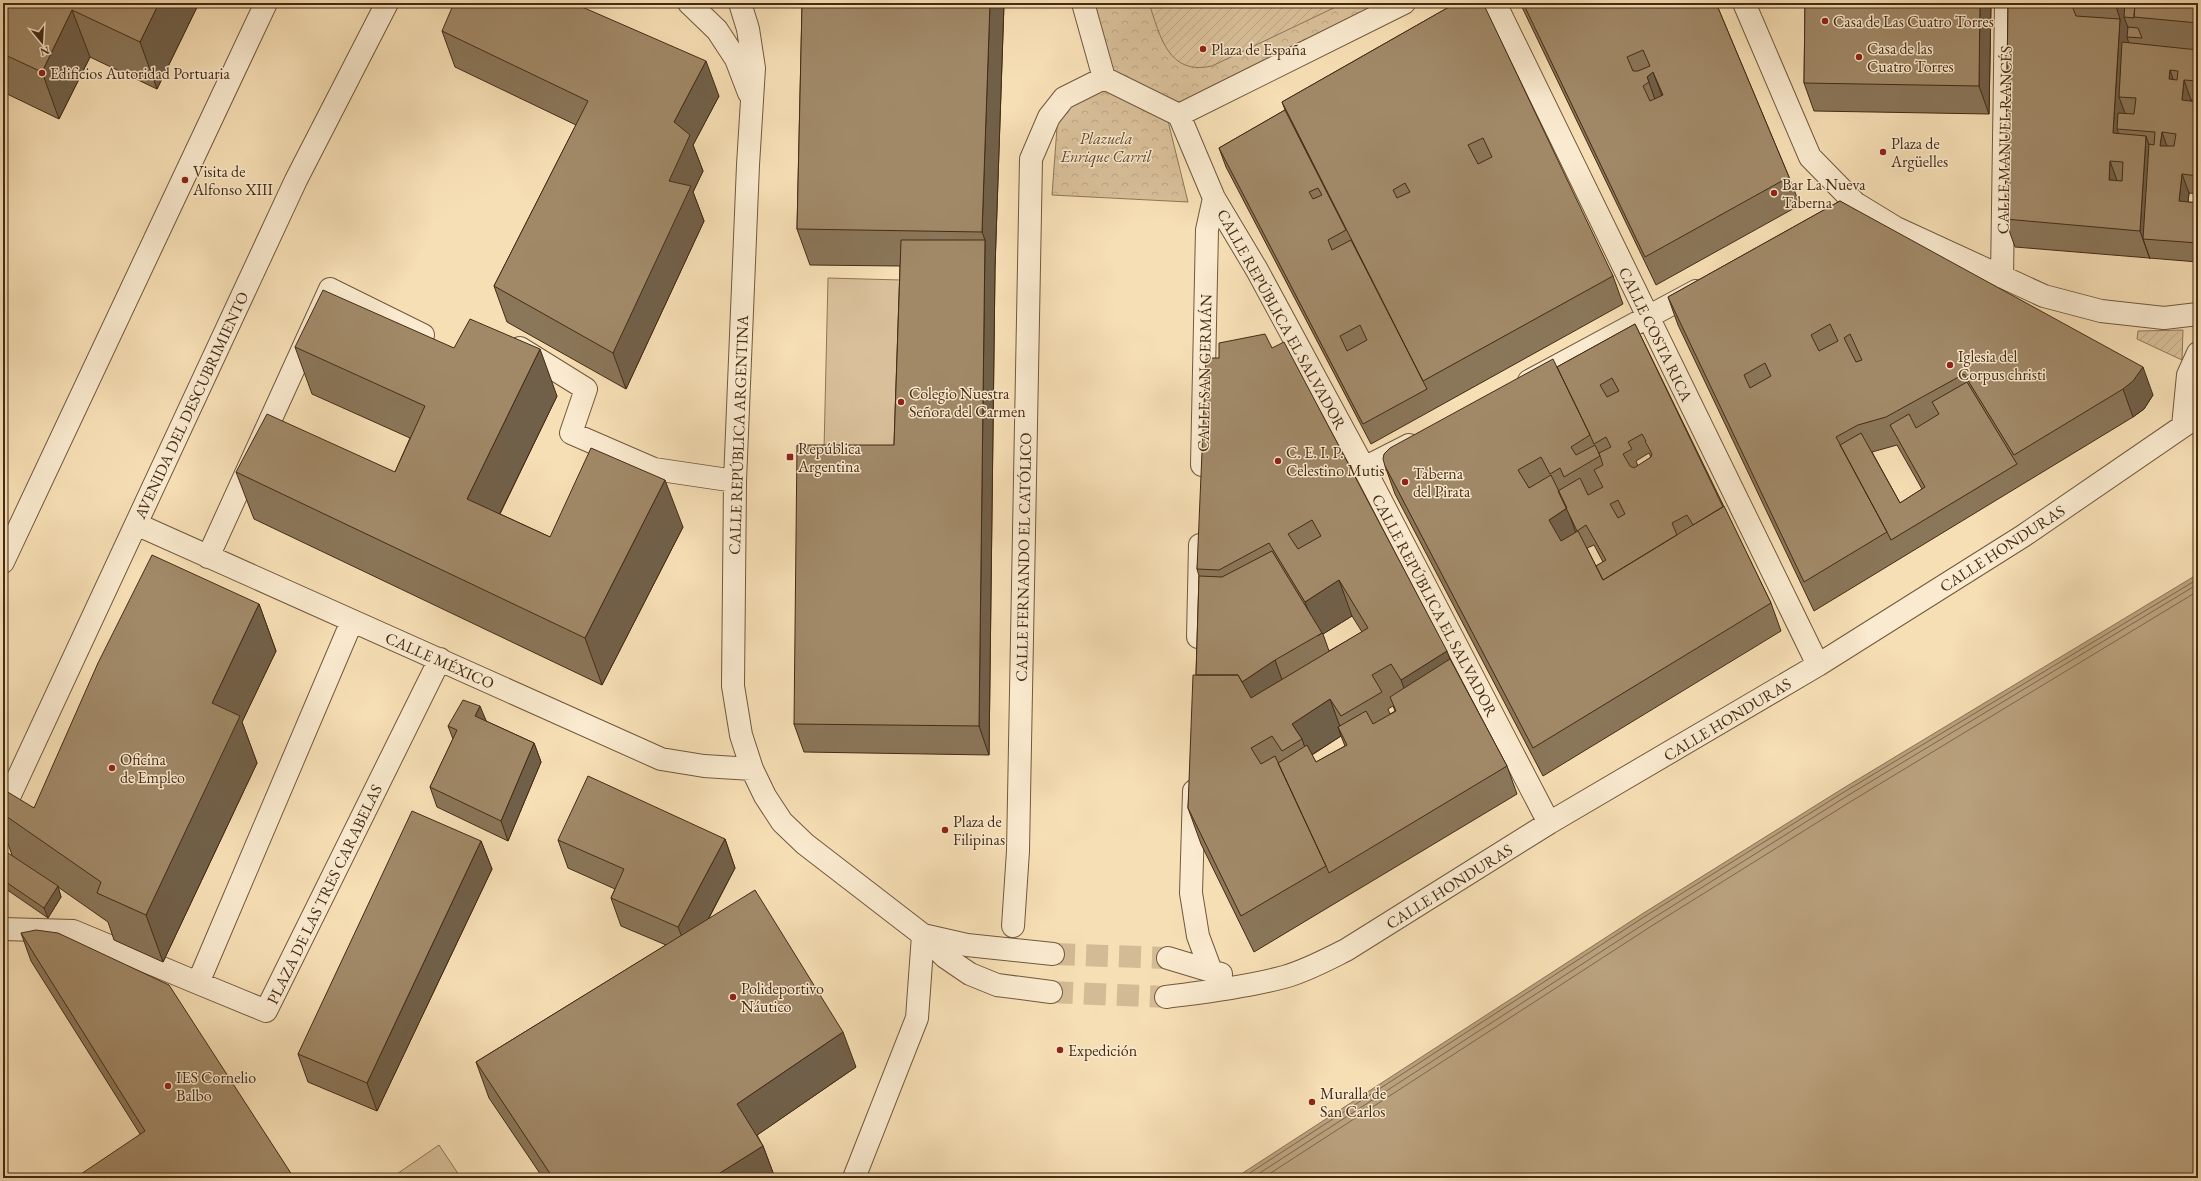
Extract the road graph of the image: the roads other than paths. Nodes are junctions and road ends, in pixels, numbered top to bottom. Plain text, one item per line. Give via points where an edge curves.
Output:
1 (266, 3) edge
2 (387, 3) edge
3 (689, 3) edge
4 (740, 3) edge
5 (1083, 3) edge
6 (1404, 3) edge
7 (1495, 3) edge
8 (1744, 3) edge
9 (2006, 3) edge
10 (1104, 78) junction
11 (752, 100) junction
12 (1179, 115) junction
13 (1214, 198) junction
14 (1855, 203) junction
15 (1834, 214) edge
16 (2002, 276) junction
17 (1717, 280) edge
18 (2198, 314) edge
19 (1648, 318) junction
20 (501, 336) edge
21 (443, 346) edge
22 (2198, 353) edge
23 (1509, 391) edge
24 (2190, 421) edge
25 (1426, 435) edge
26 (1364, 468) junction
27 (735, 481) junction
28 (1201, 485) edge
29 (136, 524) junction
30 (1200, 525) edge
31 (208, 557) junction
32 (3, 562) edge
33 (352, 621) junction
34 (440, 659) junction
35 (1197, 661) edge
36 (1818, 665) junction
37 (752, 769) junction
38 (1194, 773) edge
39 (3, 810) edge
40 (1549, 824) junction
41 (1013, 926) dead end
42 (3, 929) edge
43 (923, 935) junction
44 (1052, 954) tunnel mouth
45 (1168, 958) tunnel mouth
46 (1211, 971) junction
47 (1255, 982) junction
48 (198, 983) junction
49 (1051, 992) tunnel mouth
50 (1166, 997) tunnel mouth
51 (854, 1178) edge

1 - 32 street
2 - 29 street, AVENIDA DEL DESCUBRIMIENTO via 296,180
3 - 11 street, CALLE REPÚBLICA ARGENTINA via 717,30 736,59
4 - 11 street, CALLE REPÚBLICA ARGENTINA via 748,29 754,68
5 - 10 street
6 - 12 street
7 - 19 street, CALLE COSTA RICA
8 - 14 street via 1810,157
9 - 16 street, CALLE MANUEL RANCÉS
10 - 12 street
10 - 41 street, CALLE FERNANDO EL CATÓLICO via 1064,98 1049,117 1031,158 1018,851
11 - 27 street, CALLE REPÚBLICA ARGENTINA
12 - 13 street
13 - 26 street, CALLE REPÚBLICA EL SALVADOR via 1257,270
13 - 28 street, CALLE SAN GERMÁN via 1208,230
14 - 15 street
14 - 16 street via 1896,228
16 - 18 street via 2044,296 2100,311 2164,318
17 - 19 street
19 - 23 street
19 - 36 street, CALLE COSTA RICA
20 - 27 street via 586,389 571,433 654,469
21 - 31 street via 330,289
22 - 24 street via 2188,375
24 - 36 street, CALLE HONDURAS via 2023,536
25 - 26 street
26 - 40 street, CALLE REPÚBLICA EL SALVADOR
27 - 37 street, CALLE REPÚBLICA ARGENTINA via 733,686 741,735
29 - 31 street, CALLE MÉXICO
29 - 39 street, AVENIDA DEL DESCUBRIMIENTO
30 - 35 street
31 - 33 street, CALLE MÉXICO
33 - 34 street, CALLE MÉXICO
33 - 48 street
34 - 37 street, CALLE MÉXICO via 660,759 704,766
34 - 48 street, PLAZA DE LAS TRES CARABELAS via 266,1011
36 - 40 street, CALLE HONDURAS
37 - 43 street via 764,796 782,822 805,844
38 - 46 street via 1191,893 1198,936
40 - 47 street, CALLE HONDURAS via 1346,950 1313,967 1284,977
42 - 48 street via 73,931
43 - 44 street via 967,945
43 - 49 street via 945,958 970,974 998,985
43 - 51 street via 916,1018
45 - 46 street
46 - 47 street
47 - 50 street

